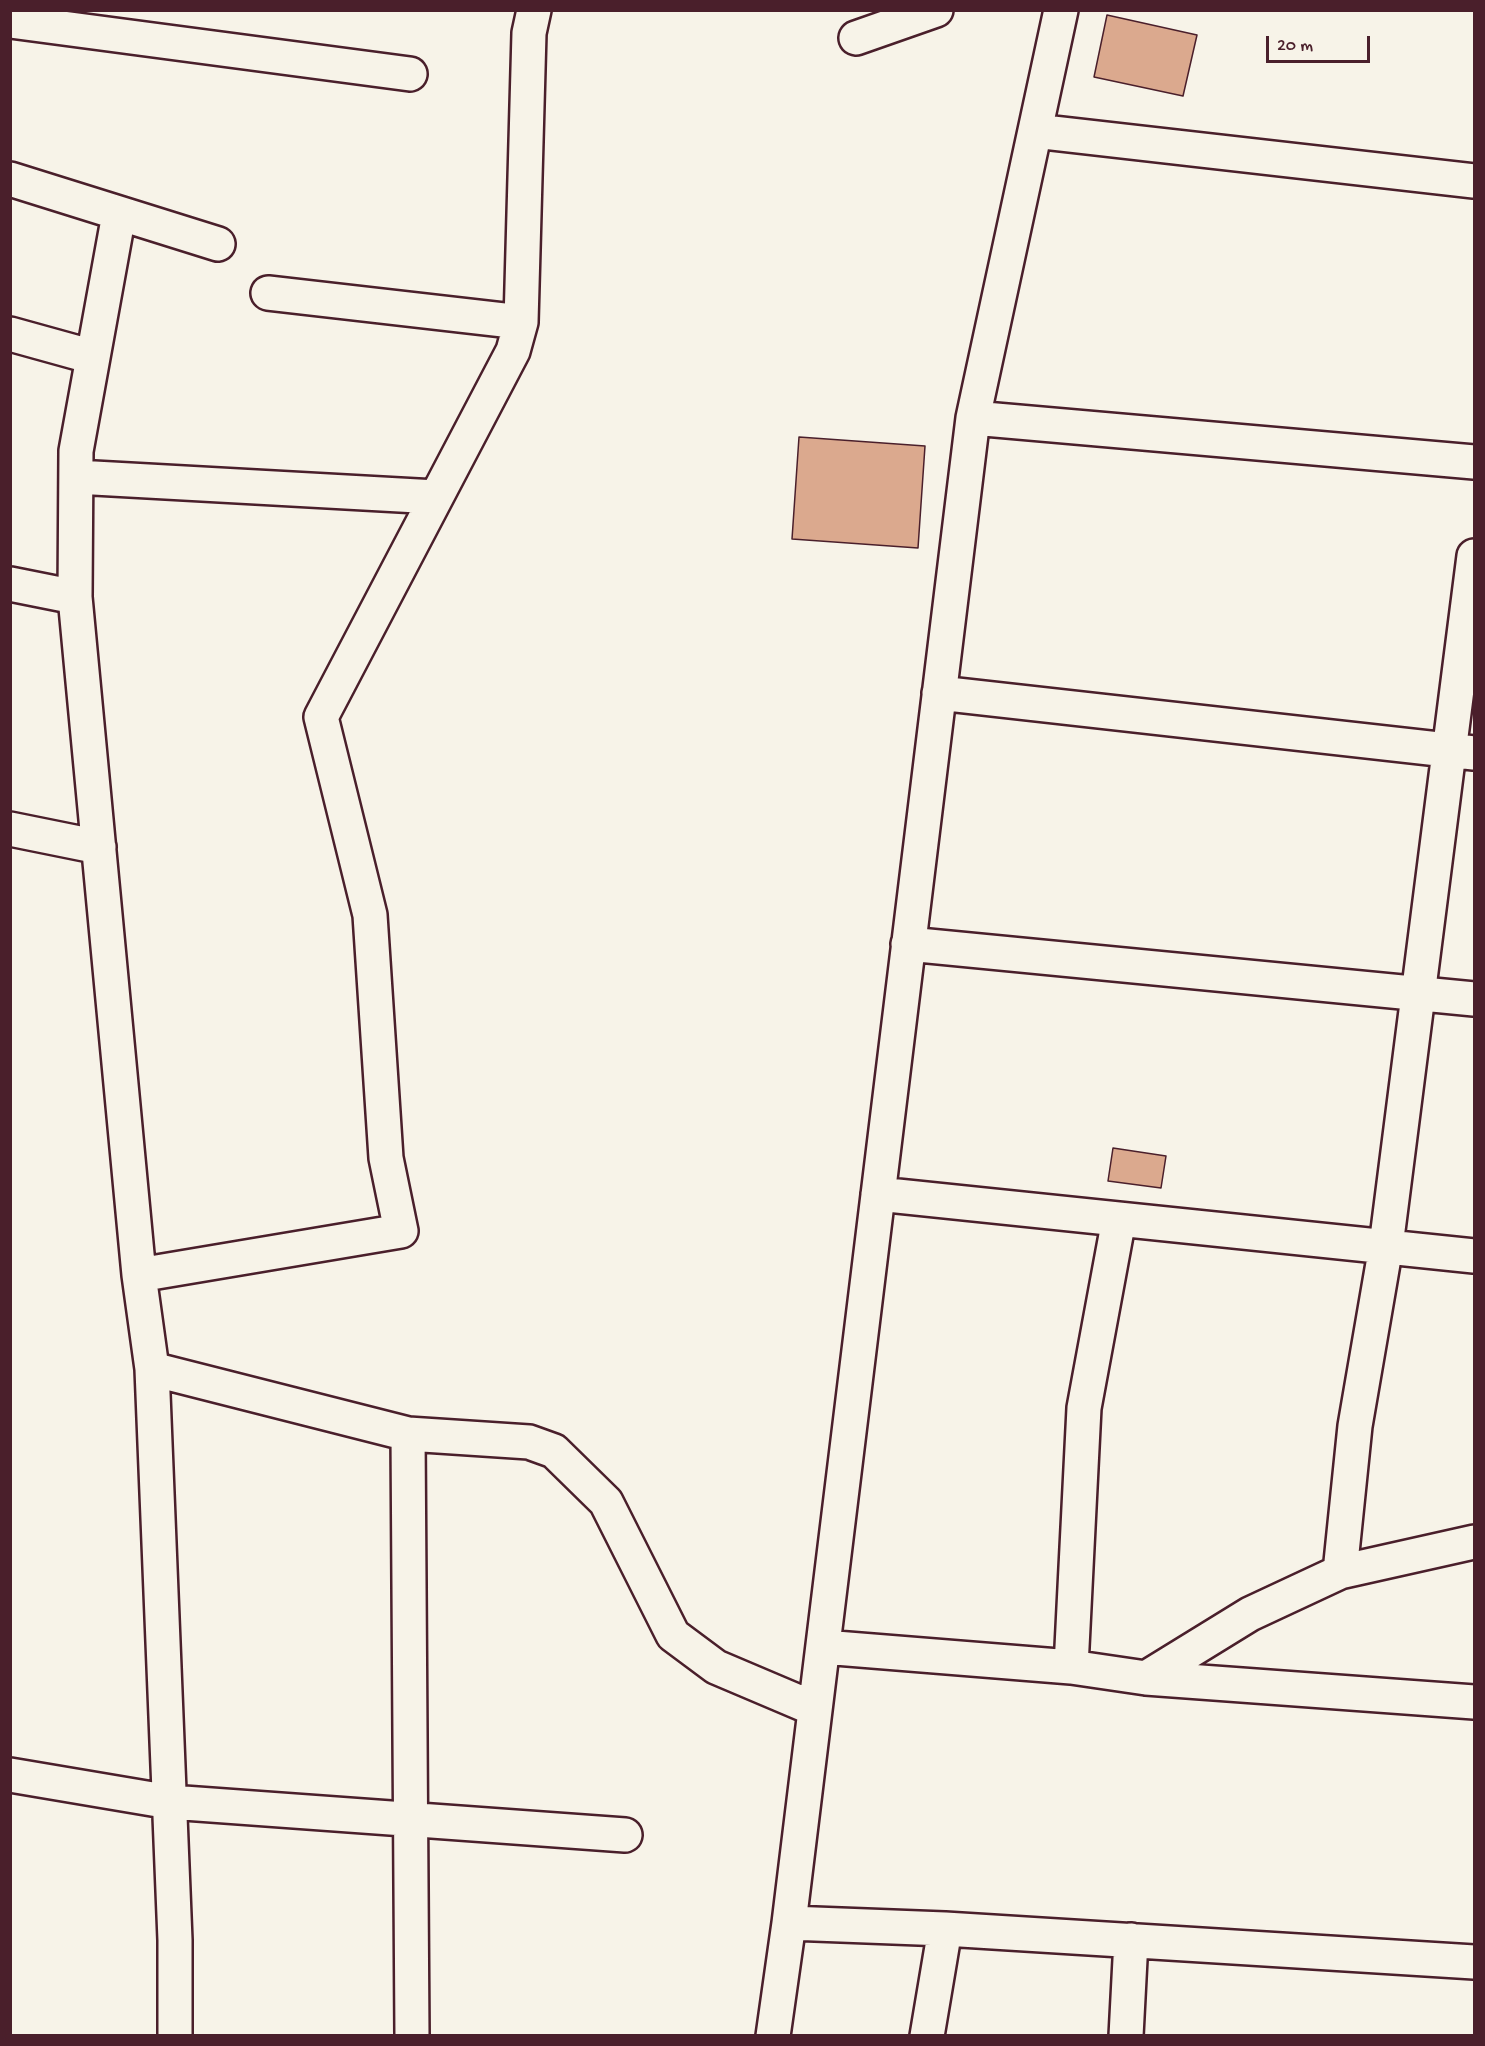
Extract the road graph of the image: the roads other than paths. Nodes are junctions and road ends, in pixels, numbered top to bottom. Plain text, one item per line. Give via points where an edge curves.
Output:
1 (534, 10) edge
2 (936, 10) edge
3 (1061, 10) edge
4 (10, 21) edge
5 (856, 38) dead end
6 (410, 74) dead end
7 (1035, 131) junction
8 (10, 179) edge
9 (1474, 181) edge
10 (119, 214) junction
11 (218, 244) dead end
12 (268, 293) dead end
13 (521, 322) junction
14 (10, 334) edge
15 (93, 357) junction
16 (973, 418) junction
17 (1474, 462) edge
18 (76, 477) junction
19 (436, 497) junction
20 (1474, 556) edge
21 (10, 584) edge
22 (75, 597) junction
23 (939, 693) junction
24 (1462, 751) edge
25 (10, 829) edge
26 (99, 847) junction
27 (908, 944) junction
28 (1418, 994) junction
29 (1474, 999) edge
30 (878, 1194) junction
31 (1119, 1219) junction
32 (1386, 1246) junction
33 (1474, 1256) edge
34 (139, 1275) junction
35 (152, 1369) junction
36 (408, 1434) junction
37 (1474, 1542) edge
38 (1340, 1572) junction
39 (822, 1647) junction
40 (1071, 1667) junction
41 (1146, 1678) junction
42 (1474, 1702) edge
43 (815, 1709) junction
44 (10, 1775) edge
45 (170, 1802) junction
46 (411, 1820) junction
47 (625, 1835) dead end
48 (789, 1923) junction
49 (945, 1929) junction
50 (1131, 1940) junction
51 (1474, 1962) edge
52 (175, 2036) edge
53 (412, 2036) edge
54 (773, 2036) edge
55 (927, 2036) edge
56 (1126, 2036) edge

1 - 13 street via 529,33
2 - 5 street
3 - 7 street
4 - 6 street
7 - 9 street
7 - 16 street
8 - 10 street
10 - 11 street
10 - 15 street
12 - 13 street
13 - 19 street via 513,351
14 - 15 street
15 - 18 street via 76,452
16 - 17 street
16 - 23 street
18 - 19 street
18 - 22 street
19 - 34 street via 321,717 370,915 386,1158 400,1231
20 - 24 street
21 - 22 street
22 - 26 street
23 - 24 street
23 - 27 street
24 - 28 street
25 - 26 street
26 - 34 street
27 - 28 street
27 - 30 street
28 - 29 street
28 - 32 street
30 - 31 street
30 - 39 street
31 - 32 street
31 - 40 street via 1084,1408
32 - 33 street
32 - 38 street via 1355,1426
34 - 35 street
35 - 36 street
35 - 45 street
36 - 43 street via 529,1442 554,1451 606,1502 673,1635 716,1667
36 - 46 street
37 - 38 street
38 - 41 street via 1250,1614
39 - 40 street
39 - 43 street
40 - 41 street
41 - 42 street
43 - 48 street
44 - 45 street
45 - 46 street
45 - 52 street
46 - 47 street
46 - 53 street
48 - 49 street
48 - 54 street
49 - 50 street
49 - 55 street
50 - 51 street
50 - 56 street

